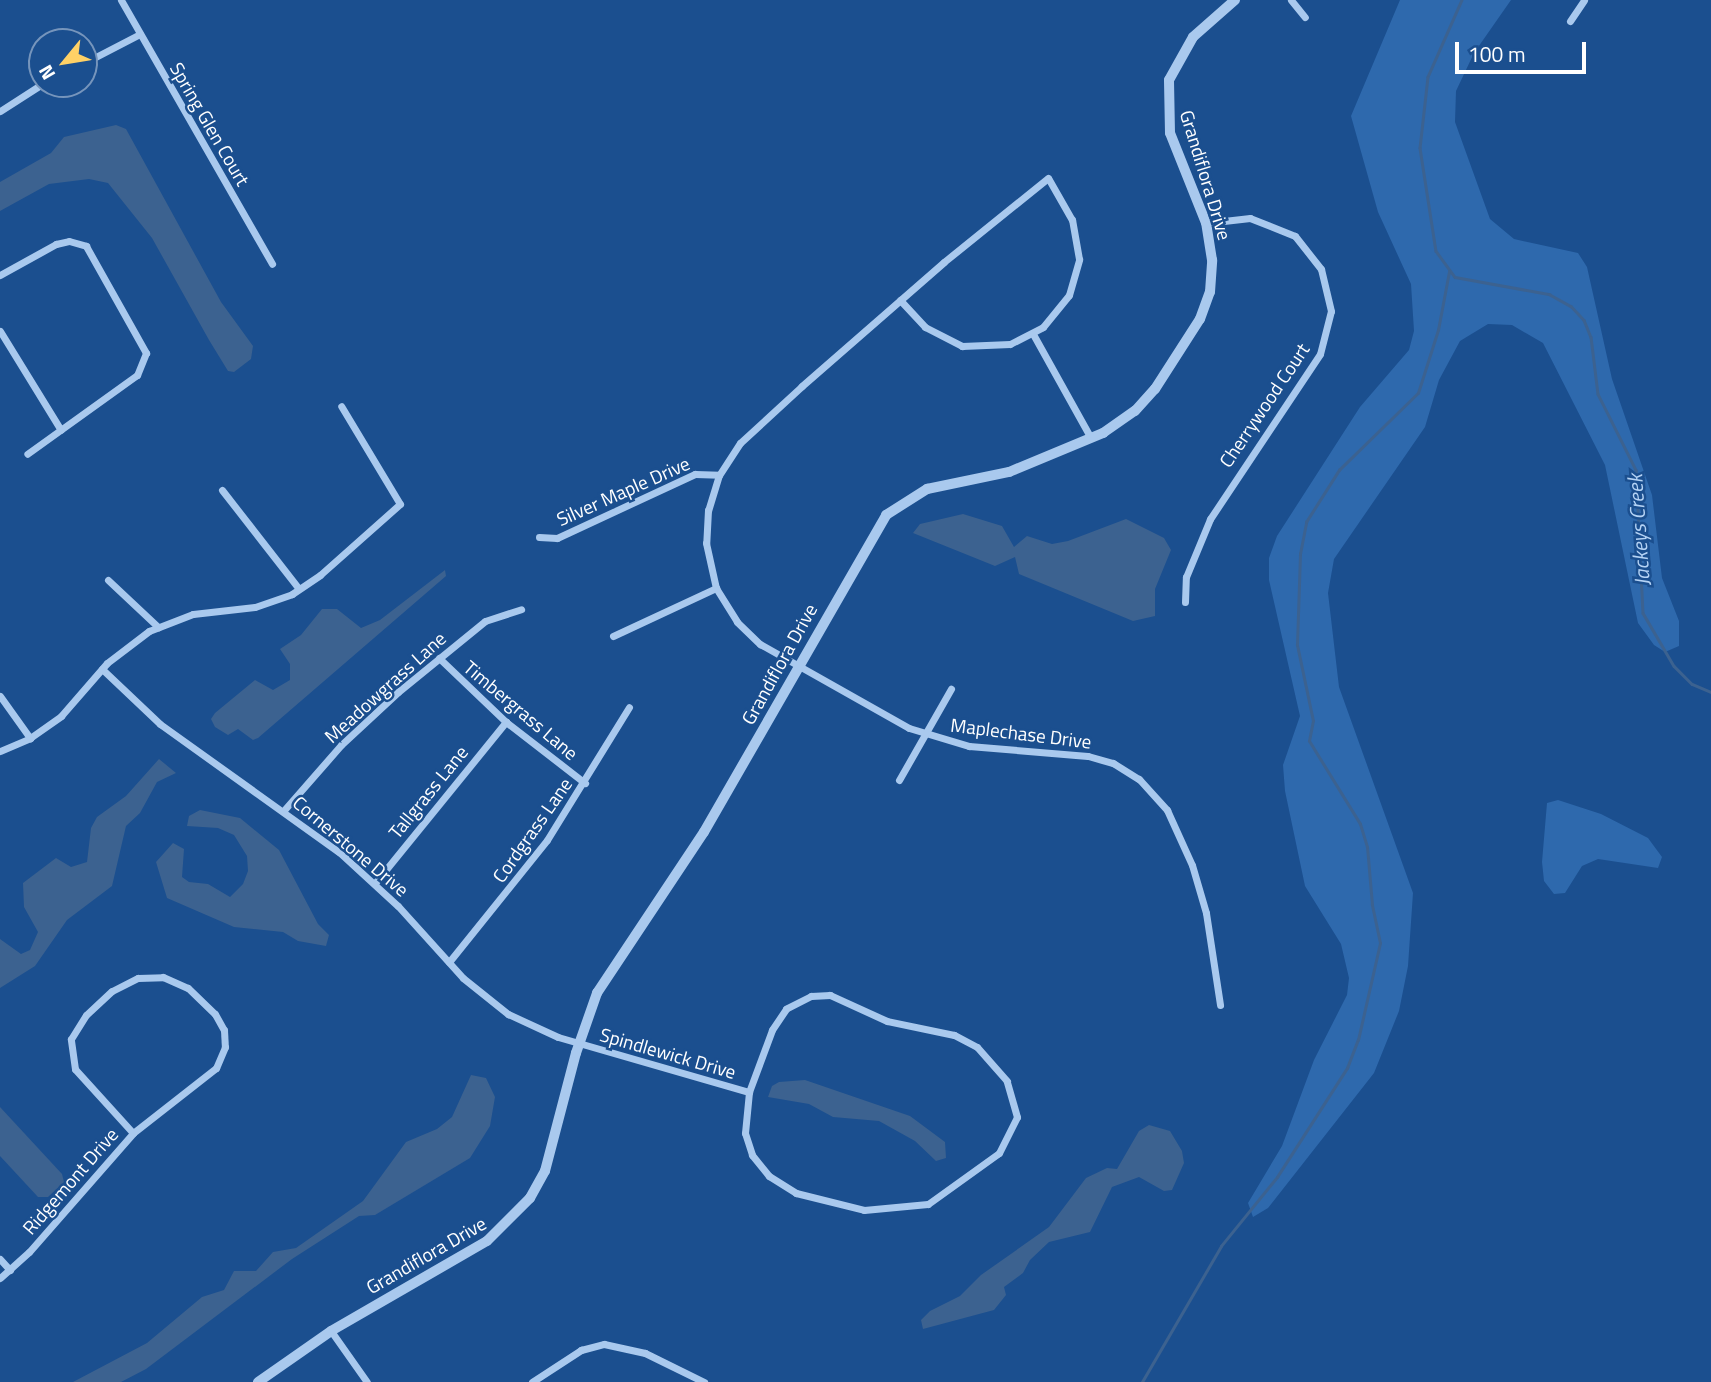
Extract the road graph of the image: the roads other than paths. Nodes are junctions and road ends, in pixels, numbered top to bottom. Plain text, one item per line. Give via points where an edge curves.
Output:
1 (121, 0) edge
2 (1235, 0) edge
3 (1291, 0) edge
4 (1584, 0) edge
5 (1305, 17) dead end
6 (1570, 21) dead end
7 (140, 34) junction
8 (98, 56) edge
9 (28, 93) edge
10 (0, 111) edge
11 (1206, 223) junction
12 (272, 264) dead end
13 (0, 275) edge
14 (900, 300) junction
15 (0, 331) edge
16 (1033, 334) junction
17 (341, 406) dead end
18 (61, 430) junction
19 (1091, 438) junction
20 (27, 454) dead end
21 (719, 475) junction
22 (222, 490) dead end
23 (539, 537) dead end
24 (107, 580) dead end
25 (716, 588) junction
26 (299, 589) junction
27 (1185, 602) dead end
28 (521, 609) dead end
29 (158, 627) junction
30 (613, 636) dead end
31 (439, 658) junction
32 (796, 667) junction
33 (102, 669) junction
34 (951, 689) dead end
35 (0, 696) edge
36 (629, 707) dead end
37 (506, 722) junction
38 (925, 735) junction
39 (30, 738) junction
40 (0, 751) edge
41 (899, 780) dead end
42 (585, 783) junction
43 (285, 809) junction
44 (375, 883) junction
45 (449, 962) junction
46 (1220, 1005) dead end
47 (578, 1043) junction
48 (749, 1092) junction
49 (133, 1133) junction
50 (0, 1259) edge
51 (10, 1270) junction
52 (0, 1278) edge
53 (331, 1331) junction
54 (258, 1382) edge
55 (367, 1382) edge
56 (532, 1382) edge
57 (704, 1382) edge

1 - 7 street, Spring Glen Court
2 - 11 street, Grandiflora Drive via 1185,46 1167,91 1170,133
3 - 5 street
4 - 6 street
7 - 8 street
7 - 12 street, Spring Glen Court
9 - 10 street
11 - 19 street, Grandiflora Drive via 1212,275 1200,319 1145,401 1115,426
11 - 27 street, Cherrywood Court via 1250,218 1295,236 1321,269 1331,311 1320,354 1209,519 1186,577
13 - 18 street via 56,244 80,243 95,256 142,339 146,353 140,372
14 - 16 street via 925,327 962,346 998,347
14 - 16 street, Maplechase Drive via 1048,178 1072,220 1079,259 1069,295
14 - 21 street, Maplechase Drive via 751,432
15 - 18 street
16 - 19 street
17 - 26 street via 400,504
18 - 20 street
19 - 32 street, Grandiflora Drive via 1009,472 927,489 905,500 873,532
21 - 23 street, Silver Maple Drive via 695,474 557,538
21 - 25 street, Maplechase Drive via 706,525
22 - 26 street
24 - 29 street via 138,603
25 - 30 street
25 - 32 street, Maplechase Drive via 749,634
26 - 29 street via 255,607 193,614
28 - 31 street, Meadowgrass Lane via 485,621
29 - 33 street via 122,649
31 - 37 street, Timbergrass Lane
31 - 43 street, Meadowgrass Lane via 359,728
32 - 38 street, Maplechase Drive
32 - 47 street, Grandiflora Drive via 704,832 608,972
33 - 39 street via 69,709
33 - 43 street, Cornerstone Drive via 160,724
34 - 38 street
35 - 39 street
36 - 42 street, Cordgrass Lane
37 - 42 street, Timbergrass Lane
37 - 44 street, Tallgrass Lane
38 - 41 street
38 - 46 street, Maplechase Drive via 983,748 1101,759 1149,788 1174,822 1199,884
39 - 40 street
42 - 45 street, Cordgrass Lane via 512,888
43 - 44 street, Cornerstone Drive
44 - 45 street, Cornerstone Drive
45 - 47 street, Cornerstone Drive via 508,1014
47 - 48 street, Spindlewick Drive
47 - 53 street, Grandiflora Drive via 545,1171 523,1209 473,1251
48 - 48 street, Spindlewick Drive via 745,1133 761,1168 796,1193 864,1210 910,1209 939,1199 999,1153 1017,1117 1007,1081 977,1047 954,1035 887,1021 830,995 811,996 786,1009 772,1030
49 - 49 street, Ridgemont Drive via 75,1069 71,1039 86,1015 113,991 138,978 163,976 188,988 215,1014 224,1030 225,1047 216,1068
49 - 51 street, Ridgemont Drive
50 - 51 street
51 - 52 street, Ridgemont Drive
53 - 54 street, Grandiflora Drive
53 - 55 street
56 - 57 street via 581,1350 604,1344 646,1353

